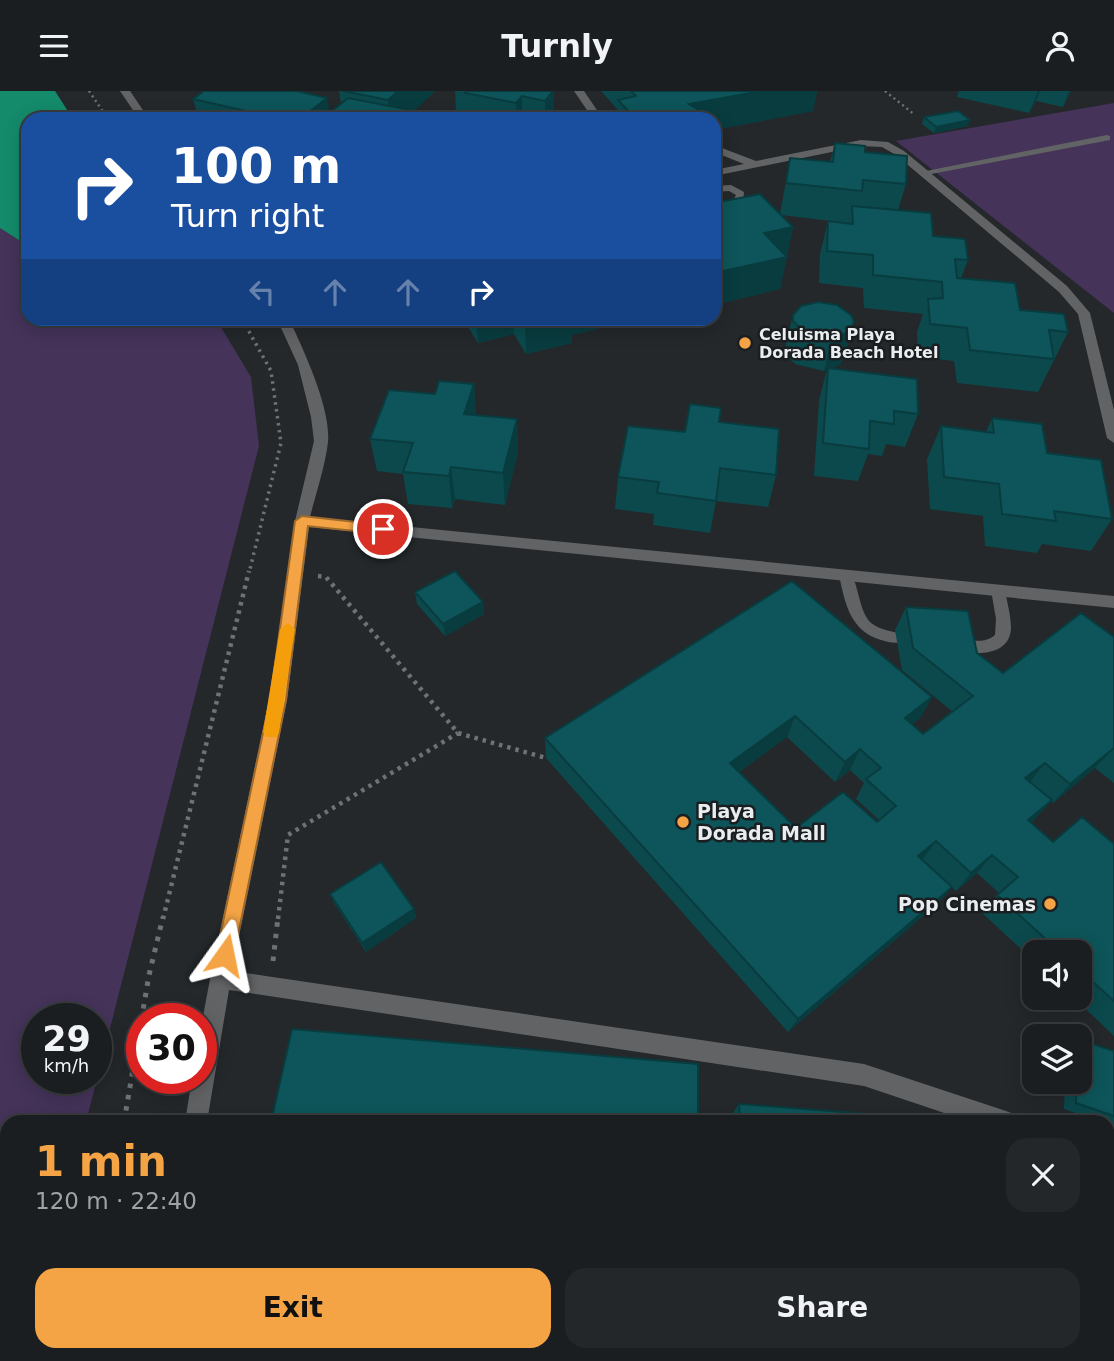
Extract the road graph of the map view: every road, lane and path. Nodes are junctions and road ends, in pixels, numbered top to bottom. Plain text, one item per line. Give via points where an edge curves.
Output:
1 (89, 91) edge
2 (125, 91) edge
3 (579, 91) edge
4 (885, 91) edge
5 (103, 112) edge
6 (139, 112) edge
7 (593, 112) edge
8 (915, 115) dead end
9 (1107, 138) dead end
10 (721, 151) edge
11 (756, 165) junction
12 (721, 172) edge
13 (926, 172) junction
14 (721, 189) edge
15 (721, 206) edge
16 (246, 326) edge
17 (286, 326) edge
18 (1114, 438) edge
19 (302, 521) junction
20 (295, 574) junction
21 (846, 575) junction
22 (998, 590) junction
23 (1114, 602) edge
24 (897, 638) dead end
25 (958, 645) edge
26 (458, 733) junction
27 (545, 758) edge
28 (220, 979) junction
29 (270, 987) junction
30 (125, 1115) edge
31 (197, 1115) edge
32 (985, 1115) edge

1 - 5 path
2 - 6 street
3 - 7 street
4 - 8 path
9 - 13 lane
10 - 11 street
11 - 12 street
11 - 13 street via 860,143 884,144
13 - 18 street via 1063,289 1084,313
14 - 15 lane via 741,194 738,201
16 - 30 path via 271,371 281,443 149,975
17 - 19 street via 304,365 321,441
19 - 20 street
19 - 21 street
20 - 26 path via 326,577
20 - 28 street via 278,700
21 - 22 street
21 - 24 lane via 860,622 878,636
22 - 23 street
22 - 25 lane via 1005,630 1002,640 983,649
26 - 27 path
26 - 29 path via 288,835
28 - 29 street
28 - 31 street
29 - 32 street via 864,1075

